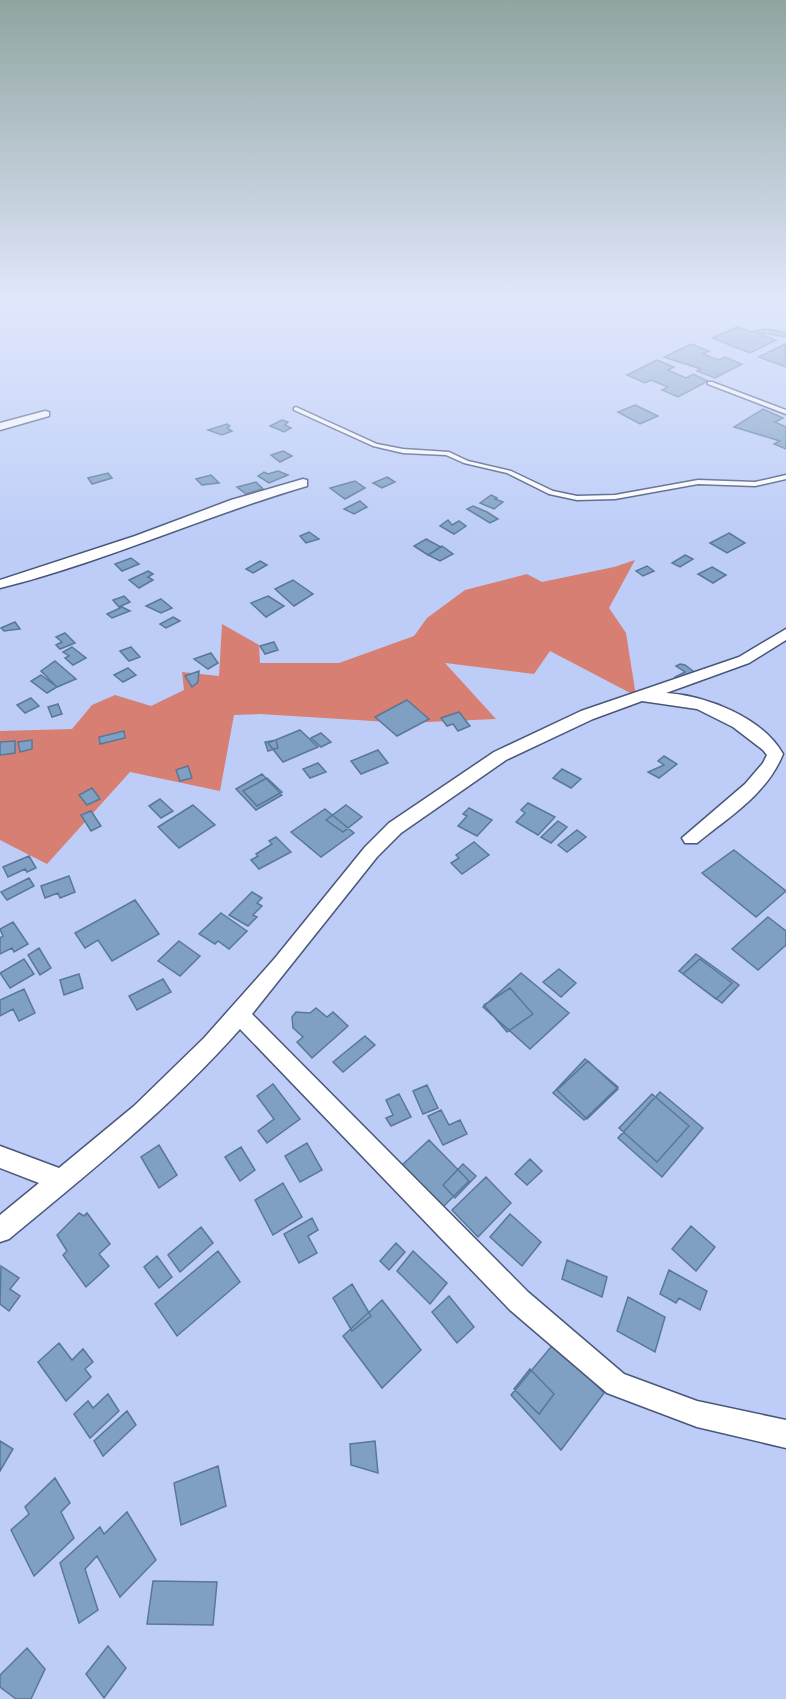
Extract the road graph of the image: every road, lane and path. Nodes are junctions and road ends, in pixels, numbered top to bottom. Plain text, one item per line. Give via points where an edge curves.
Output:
1 (710, 383) dead end
2 (296, 409) dead end
3 (786, 412) edge
4 (45, 414) dead end
5 (0, 428) edge
6 (786, 477) edge
7 (303, 483) dead end
8 (0, 584) edge
9 (786, 634) edge
10 (636, 696) junction
11 (691, 838) dead end
12 (239, 1014) junction
13 (0, 1157) edge
14 (60, 1180) junction
15 (0, 1230) edge
16 (786, 1434) edge

1 - 3 lane
2 - 6 lane via 375,445 447,453 466,462 509,472 551,493 569,497 615,497 698,482 755,484
4 - 5 street
7 - 8 street
9 - 10 street via 744,660
10 - 11 street via 680,699 706,706 760,737 775,754 773,764 758,782
10 - 12 street via 500,756 395,828
12 - 14 street via 152,1105
12 - 16 street via 519,1301 616,1384 697,1414
13 - 14 street
14 - 15 street

